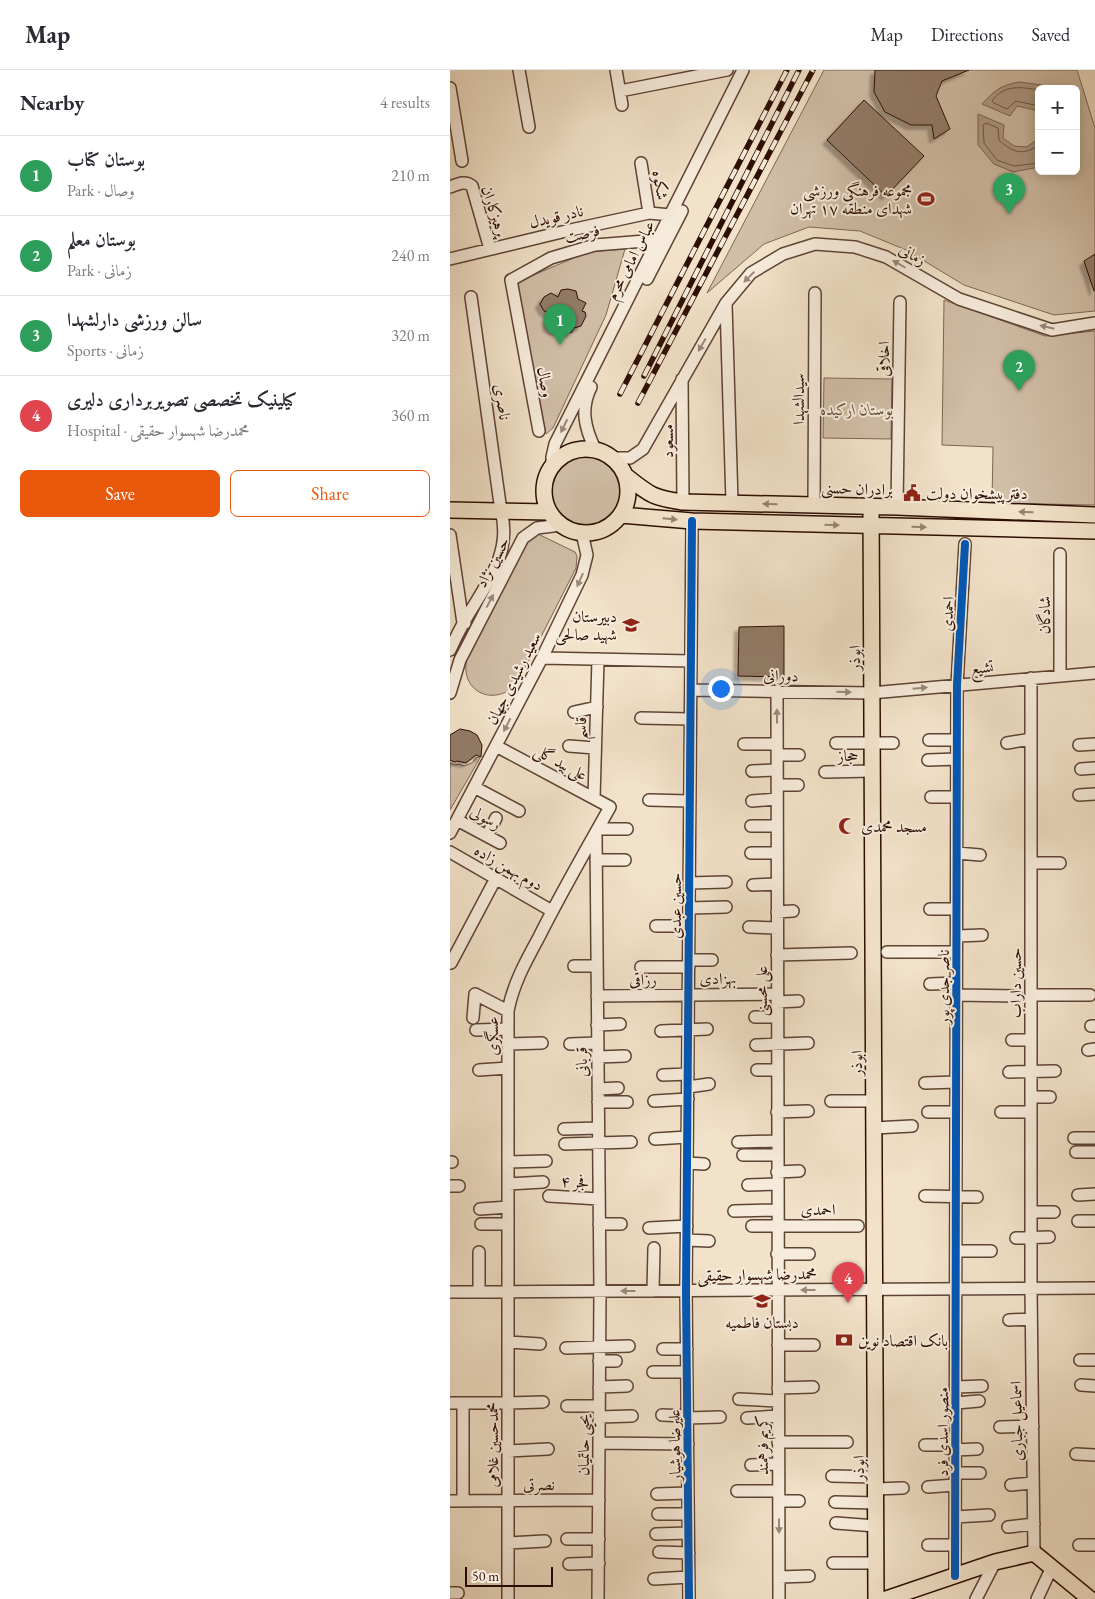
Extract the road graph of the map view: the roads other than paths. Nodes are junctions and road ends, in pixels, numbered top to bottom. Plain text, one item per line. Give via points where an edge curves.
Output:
1 (519, 70) edge
2 (616, 70) edge
3 (728, 70) edge
4 (710, 71) edge
5 (745, 71) edge
6 (450, 88) edge
7 (620, 91) junction
8 (622, 104) dead end
9 (528, 127) dead end
10 (462, 161) dead end
11 (641, 163) dead end
12 (450, 187) edge
13 (649, 213) junction
14 (671, 215) junction
15 (662, 241) junction
16 (490, 249) junction
17 (450, 259) edge
18 (511, 280) joint
19 (815, 293) dead end
20 (471, 297) dead end
21 (900, 302) dead end
22 (726, 303) junction
23 (1095, 323) edge
24 (682, 379) junction
25 (539, 431) dead end
26 (595, 449) junction
27 (614, 458) junction
28 (552, 465) junction
29 (626, 476) junction
30 (683, 502) junction
31 (732, 502) junction
32 (793, 504) junction
33 (814, 504) junction
34 (871, 506) junction
35 (897, 507) junction
36 (450, 510) edge
37 (501, 511) junction
38 (549, 512) junction
39 (621, 515) junction
40 (1095, 515) edge
41 (692, 521) junction
42 (792, 524) junction
43 (561, 525) junction
44 (870, 526) junction
45 (1095, 531) edge
46 (582, 533) junction
47 (450, 536) edge
48 (965, 544) dead end
49 (1060, 554) dead end
50 (479, 622) junction
51 (463, 623) junction
52 (450, 650) edge
53 (542, 658) junction
54 (598, 659) junction
55 (691, 661) junction
56 (1095, 673) edge
57 (1060, 676) junction
58 (1031, 678) junction
59 (957, 685) junction
60 (691, 690) junction
61 (777, 691) junction
62 (450, 693) edge
63 (871, 693) junction
64 (597, 707) junction
65 (574, 712) dead end
66 (641, 718) dead end
67 (690, 719) junction
68 (1031, 739) junction
69 (929, 740) dead end
70 (957, 740) junction
71 (836, 743) dead end
72 (894, 743) dead end
73 (1007, 743) dead end
74 (744, 744) dead end
75 (872, 744) junction
76 (1095, 744) edge
77 (1079, 745) dead end
78 (496, 746) junction
79 (569, 746) dead end
80 (595, 748) junction
81 (777, 749) junction
82 (799, 754) dead end
83 (957, 758) junction
84 (928, 760) dead end
85 (1095, 768) edge
86 (1081, 769) dead end
87 (777, 770) junction
88 (752, 771) dead end
89 (872, 771) junction
90 (825, 772) dead end
91 (777, 785) junction
92 (798, 785) dead end
93 (474, 788) junction
94 (1095, 794) edge
95 (1079, 795) dead end
96 (931, 797) dead end
97 (957, 797) junction
98 (594, 798) junction
99 (777, 799) junction
100 (649, 800) dead end
101 (690, 801) junction
102 (752, 801) dead end
103 (610, 807) joint
104 (519, 811) dead end
105 (496, 818) dead end
106 (457, 820) junction
107 (751, 826) dead end
108 (777, 826) junction
109 (627, 829) dead end
110 (597, 831) junction
111 (450, 833) edge
112 (487, 836) junction
113 (500, 843) dead end
114 (450, 852) edge
115 (777, 853) junction
116 (750, 854) dead end
117 (956, 854) junction
118 (980, 855) dead end
119 (596, 860) junction
120 (625, 860) dead end
121 (1031, 863) junction
122 (1060, 863) dead end
123 (496, 878) junction
124 (726, 882) dead end
125 (689, 883) junction
126 (777, 884) junction
127 (754, 885) dead end
128 (726, 907) dead end
129 (689, 908) junction
130 (930, 909) dead end
131 (956, 909) junction
132 (552, 911) junction
133 (793, 911) dead end
134 (777, 912) junction
135 (656, 926) dead end
136 (689, 926) junction
137 (749, 927) dead end
138 (777, 928) junction
139 (982, 935) dead end
140 (956, 936) junction
141 (887, 952) dead end
142 (956, 952) junction
143 (851, 953) dead end
144 (777, 955) junction
145 (712, 960) dead end
146 (451, 963) edge
147 (688, 964) junction
148 (574, 966) dead end
149 (597, 966) junction
150 (641, 967) dead end
151 (930, 984) dead end
152 (956, 989) junction
153 (688, 994) junction
154 (1031, 995) junction
155 (1090, 995) dead end
156 (597, 996) junction
157 (1017, 996) dead end
158 (777, 998) junction
159 (798, 1001) dead end
160 (508, 1011) junction
161 (755, 1017) dead end
162 (777, 1017) junction
163 (472, 1018) dead end
164 (620, 1024) dead end
165 (597, 1025) junction
166 (508, 1028) junction
167 (707, 1029) dead end
168 (476, 1030) dead end
169 (688, 1030) junction
170 (661, 1031) dead end
171 (1012, 1040) dead end
172 (1031, 1040) junction
173 (542, 1043) dead end
174 (598, 1043) junction
175 (808, 1043) dead end
176 (508, 1044) junction
177 (570, 1044) dead end
178 (777, 1044) junction
179 (756, 1045) dead end
180 (625, 1056) dead end
181 (598, 1057) junction
182 (508, 1068) junction
183 (479, 1070) dead end
184 (757, 1070) dead end
185 (777, 1070) junction
186 (1055, 1070) dead end
187 (1031, 1071) junction
188 (1009, 1072) dead end
189 (688, 1074) junction
190 (663, 1075) dead end
191 (956, 1082) junction
192 (925, 1083) dead end
193 (709, 1084) dead end
194 (618, 1088) dead end
195 (598, 1089) junction
196 (688, 1093) junction
197 (1031, 1097) junction
198 (1050, 1097) dead end
199 (654, 1101) dead end
200 (831, 1101) dead end
201 (873, 1101) junction
202 (598, 1102) junction
203 (627, 1102) dead end
204 (808, 1111) dead end
205 (777, 1112) junction
206 (928, 1112) dead end
207 (956, 1112) junction
208 (1001, 1112) dead end
209 (1031, 1112) junction
210 (912, 1126) dead end
211 (598, 1128) junction
212 (874, 1128) junction
213 (564, 1129) dead end
214 (687, 1137) junction
215 (1074, 1138) dead end
216 (1095, 1138) edge
217 (655, 1139) dead end
218 (777, 1141) junction
219 (631, 1142) dead end
220 (738, 1142) dead end
221 (565, 1144) dead end
222 (598, 1144) junction
223 (1076, 1152) dead end
224 (1095, 1152) edge
225 (742, 1155) dead end
226 (777, 1155) junction
227 (546, 1161) dead end
228 (508, 1162) junction
229 (687, 1164) junction
230 (704, 1164) dead end
231 (777, 1172) junction
232 (799, 1172) dead end
233 (543, 1182) dead end
234 (508, 1184) junction
235 (777, 1184) junction
236 (748, 1185) dead end
237 (1095, 1194) edge
238 (549, 1196) dead end
239 (925, 1196) dead end
240 (1078, 1196) dead end
241 (956, 1197) junction
242 (977, 1197) dead end
243 (599, 1199) junction
244 (508, 1208) junction
245 (480, 1209) dead end
246 (777, 1210) junction
247 (734, 1211) dead end
248 (1031, 1212) junction
249 (1054, 1212) dead end
250 (1078, 1221) dead end
251 (1095, 1221) edge
252 (481, 1224) dead end
253 (508, 1224) junction
254 (599, 1224) junction
255 (621, 1224) dead end
256 (687, 1226) junction
257 (752, 1226) dead end
258 (777, 1226) junction
259 (858, 1226) dead end
260 (649, 1228) dead end
261 (1031, 1237) junction
262 (1016, 1238) dead end
263 (1049, 1238) dead end
264 (687, 1240) junction
265 (709, 1241) dead end
266 (654, 1248) dead end
267 (956, 1251) junction
268 (991, 1251) dead end
269 (479, 1252) dead end
270 (777, 1254) junction
271 (809, 1254) dead end
272 (1031, 1288) junction
273 (1095, 1288) edge
274 (874, 1289) junction
275 (956, 1289) junction
276 (777, 1290) junction
277 (600, 1291) junction
278 (654, 1291) junction
279 (686, 1291) junction
280 (450, 1292) edge
281 (479, 1292) junction
282 (508, 1292) junction
283 (1031, 1319) junction
284 (1009, 1320) dead end
285 (508, 1342) junction
286 (540, 1344) dead end
287 (778, 1345) junction
288 (814, 1345) dead end
289 (628, 1346) dead end
290 (599, 1347) junction
291 (566, 1348) dead end
292 (663, 1349) dead end
293 (687, 1349) junction
294 (1080, 1360) dead end
295 (1095, 1360) edge
296 (599, 1361) junction
297 (616, 1361) dead end
298 (653, 1372) dead end
299 (687, 1372) junction
300 (627, 1386) dead end
301 (982, 1386) dead end
302 (1082, 1386) dead end
303 (1095, 1386) edge
304 (599, 1387) junction
305 (813, 1387) dead end
306 (778, 1388) junction
307 (956, 1388) junction
308 (739, 1399) dead end
309 (778, 1401) junction
310 (979, 1401) dead end
311 (450, 1402) edge
312 (543, 1402) dead end
313 (463, 1403) junction
314 (508, 1403) junction
315 (956, 1403) junction
316 (567, 1406) dead end
317 (599, 1411) junction
318 (662, 1415) dead end
319 (632, 1416) dead end
320 (778, 1416) junction
321 (687, 1417) junction
322 (720, 1417) dead end
323 (747, 1418) dead end
324 (1000, 1426) dead end
325 (1033, 1426) junction
326 (778, 1442) junction
327 (847, 1442) dead end
328 (599, 1443) junction
329 (688, 1444) junction
330 (926, 1445) dead end
331 (956, 1447) junction
332 (977, 1449) dead end
333 (548, 1450) dead end
334 (508, 1451) junction
335 (1076, 1454) dead end
336 (1095, 1455) edge
337 (778, 1464) junction
338 (751, 1465) dead end
339 (955, 1472) junction
340 (980, 1473) dead end
341 (832, 1476) dead end
342 (1033, 1483) junction
343 (955, 1485) junction
344 (1010, 1485) dead end
345 (928, 1487) dead end
346 (903, 1488) dead end
347 (876, 1489) junction
348 (737, 1491) dead end
349 (688, 1493) junction
350 (657, 1494) dead end
351 (779, 1496) junction
352 (508, 1500) junction
353 (599, 1500) junction
354 (450, 1501) edge
355 (463, 1501) junction
356 (799, 1501) dead end
357 (835, 1502) dead end
358 (658, 1514) dead end
359 (688, 1514) junction
360 (989, 1515) dead end
361 (955, 1517) junction
362 (836, 1523) dead end
363 (1034, 1524) junction
364 (876, 1526) junction
365 (1008, 1526) dead end
366 (688, 1533) junction
367 (656, 1534) dead end
368 (599, 1538) junction
369 (567, 1539) dead end
370 (545, 1541) dead end
371 (508, 1543) junction
372 (928, 1545) dead end
373 (955, 1545) junction
374 (1095, 1545) edge
375 (1079, 1546) dead end
376 (659, 1552) dead end
377 (689, 1552) junction
378 (1034, 1553) junction
379 (995, 1562) junction
380 (599, 1563) junction
381 (833, 1563) dead end
382 (876, 1563) junction
383 (569, 1564) dead end
384 (1052, 1567) junction
385 (809, 1576) dead end
386 (955, 1576) junction
387 (689, 1577) junction
388 (779, 1577) junction
389 (654, 1579) dead end
390 (508, 1599) edge
391 (598, 1599) edge
392 (689, 1599) edge
393 (779, 1599) edge
394 (876, 1599) edge
395 (886, 1599) edge
396 (976, 1599) edge
397 (1037, 1599) edge
398 (1090, 1599) edge

1 - 9 street
2 - 7 street
3 - 4 street
4 - 7 street
5 - 14 street, عباس امامی محرم
5 - 15 street, عباس امامی محرم
6 - 10 street
7 - 8 street
11 - 13 street, شکوه
12 - 16 street, پرهیزکاران via 463,182 472,186
13 - 14 street, نادر قویدل
13 - 16 street, نادر قویدل
14 - 15 street, عباس امامی محرم
15 - 18 street, فرصت via 595,244 551,258
15 - 26 street, عباس امامی محرم via 588,392 584,421
15 -> 28 street, عباس امامی محرم via 556,444
16 - 17 street, نادر قویدل
18 - 25 street, وصال
19 - 33 street, سیدالشهدا
20 - 37 street, ناصری
21 - 35 street, اخلاقی
23 -> 22 street, زمانی via 1052,330 959,299 886,257 854,247 815,244 783,254 751,273
22 -> 24 street, زمانی
22 - 31 street
24 - 27 street, زمانی via 643,449 630,458
24 - 30 street, مسعود
26 - 27 main road
26 - 28 main road via 571,451
27 - 29 main road
28 - 38 main road via 544,485
29 - 30 main road, برادران حسنی via 658,498
29 - 39 main road via 629,489
30 - 31 main road, برادران حسنی
32 -> 31 main road, برادران حسنی
32 - 33 main road, برادران حسنی
32 - 42 main road
33 - 34 main road, برادران حسنی
34 - 35 main road, برادران حسنی
34 - 44 main road, ابوذر
40 -> 35 main road, برادران حسنی
36 - 37 main road
37 - 38 main road
37 - 51 street, ناصری via 504,521 502,552 494,572
38 - 43 main road
39 -> 41 main road
39 - 46 main road via 604,530
41 - 42 main road
41 - 55 street, حسین عبدی
42 -> 44 main road
43 - 46 main road
50 -> 43 street, حسین نژاد via 523,538 537,528
44 -> 45 main road
44 - 63 main road, ابوذر
46 -> 53 street, سعید رشیدی جهان via 587,555 582,575
47 - 51 street
48 - 59 street, احمدی
49 - 57 street, شادگان
50 - 51 street
50 - 62 street, حسین نژاد via 460,660
51 - 52 street, ناصری
53 - 54 street
53 -> 78 street, سعید رشیدی جهان
54 - 55 street
54 - 64 street, قاسم
55 - 60 street, حسین عبدی
56 - 57 street, تشیع
57 - 58 street, تشیع
58 - 59 street, تشیع
58 - 68 street, حسین داراب
63 -> 59 street, تشیع
59 - 70 street, ناصر جدی پور
60 - 61 street, دورانی
60 - 67 street, حسین عبدی
61 -> 63 street, دورانی
81 -> 61 street, علی محسنی
63 - 75 main road, ابوذر
64 - 65 street
64 - 80 street, قاسم
66 - 67 street
67 - 101 street, حسین عبدی
68 - 73 street
68 - 121 street, حسین داراب
69 - 70 street
70 - 83 street, ناصر جدی پور
71 - 75 street
72 - 75 street
74 - 81 street
75 - 89 main road, ابوذر
76 - 77 street
78 - 93 street, سعید رشیدی جهان
78 - 98 street, علی بید گلی
79 - 80 street
80 - 98 street, قاسم
81 - 82 street
81 - 87 street, علی محسنی
83 - 84 street
83 - 97 street, ناصر جدی پور
85 - 86 street
87 - 88 street
87 - 91 street, علی محسنی
89 - 90 street, حجاز
89 - 201 main road, ابوذر
91 - 92 street
91 - 99 street, علی محسنی
93 - 104 street
93 - 106 street, سعید رشیدی جهان
94 - 95 street
96 - 97 street
97 - 117 street, ناصر جدی پور
98 - 103 street, علی بید گلی
99 - 102 street
99 - 108 street, علی محسنی
100 - 101 street
101 - 125 street, حسین عبدی
103 - 110 street, عسگری
105 - 112 street
106 - 111 street, سعید رشیدی جهان
106 - 112 street, رسولی
107 - 108 street
108 - 115 street, علی محسنی
109 - 110 street
110 - 119 street, قربانی
110 - 132 street, عسگری
112 - 113 street, رسولی
114 - 123 street, دوم بهمن زاده
115 - 116 street
115 - 126 street, علی محسنی
117 - 118 street
117 - 131 street, ناصر جدی پور
119 - 120 street
119 - 149 street, قربانی
121 - 122 street
121 - 154 street, حسین داراب
123 - 132 street, دوم بهمن زاده
123 - 146 street
124 - 125 street
125 - 129 street, حسین عبدی
126 - 127 street
126 - 134 street, علی محسنی
128 - 129 street
129 - 136 street, حسین عبدی
130 - 131 street
131 - 140 street, ناصر جدی پور
132 - 160 street, عسگری via 519,975
133 - 134 street
134 - 138 street, علی محسنی
135 - 136 street
136 - 147 street, حسین عبدی
137 - 138 street
138 - 144 street, علی محسنی
139 - 140 street
140 - 142 street, ناصر جدی پور
141 - 142 street
142 - 152 street, ناصر جدی پور
143 - 144 street
144 - 158 street, علی محسنی
145 - 147 street
147 - 150 street
147 - 153 street, حسین عبدی
148 - 149 street
149 - 156 street, قربانی
151 - 152 street
152 - 157 street
152 - 191 street, ناصر جدی پور
153 - 156 street, رزاقی
153 - 158 street, بهزادی
153 - 169 street, حسین عبدی
154 - 155 street
154 - 172 street, حسین داراب
156 - 165 street, قربانی
158 - 159 street, بهزادی
158 - 162 street, علی محسنی
160 - 163 street via 475,994
160 - 166 street, عسگری
161 - 162 street
162 - 178 street, علی محسنی
164 - 165 street
165 - 174 street, قربانی
166 - 168 street
166 - 176 street, عسگری
167 - 169 street
169 - 170 street
169 - 189 street, حسین عبدی
171 - 172 street
172 - 187 street, حسین داراب
173 - 176 street
174 - 177 street
174 - 181 street, قربانی
175 - 178 street
176 - 182 street, عسگری
178 - 179 street
178 - 185 street, علی محسنی
180 - 181 street
181 - 195 street, قربانی
182 - 183 street
182 - 228 street, عسگری
184 - 185 street
185 - 205 street, علی محسنی
186 - 187 street
187 - 188 street
187 - 197 street, حسین داراب
189 - 190 street
189 - 196 street, حسین عبدی
191 - 192 street
191 - 207 street, ناصر جدی پور
193 - 196 street
194 - 195 street
195 - 202 street, قربانی
196 - 199 street
196 - 214 street, حسین عبدی
197 - 198 street
197 - 209 street, حسین داراب
200 - 201 street
201 - 212 main road, ابوذر
202 - 203 street
202 - 211 street, قربانی
204 - 205 street
205 - 218 street, علی محسنی
206 - 207 street
207 - 241 street, ناصر جدی پور
208 - 209 street
209 - 248 street, حسین داراب
210 - 212 street
211 - 213 street
211 - 222 street, قربانی
212 - 274 main road, ابوذر
214 - 217 street
214 - 229 street, حسین عبدی
215 - 216 street
218 - 220 street
218 - 226 street, علی محسنی
219 - 222 street
221 - 222 street
222 - 243 street, قربانی
223 - 224 street
225 - 226 street
226 - 231 street, علی محسنی
227 - 228 street
228 - 234 street, عسگری
229 - 230 street
229 - 256 street, حسین عبدی
231 - 232 street
231 - 235 street, علی محسنی
233 - 234 street
234 - 244 street, عسگری
235 - 236 street
235 - 246 street, علی محسنی
237 - 240 street
238 - 243 street, فجر ۴
239 - 241 street
241 - 242 street
241 - 267 street, ناصر جدی پور
243 - 254 street, قربانی
244 - 245 street
244 - 253 street, عسگری
246 - 247 street
246 - 258 street, علی محسنی
248 - 249 street
248 - 261 street, حسین داراب
250 - 251 street
252 - 253 street
253 - 282 street, عسگری
254 - 255 street
254 - 277 street, قربانی
256 - 260 street
256 - 264 street, حسین عبدی
257 - 258 street, احمدی
258 - 259 street, احمدی
258 - 270 street, علی محسنی
261 - 262 street
261 - 263 street
261 - 272 street, حسین داراب
264 - 265 street
264 - 279 street, حسین عبدی
266 - 278 street
267 - 268 street
267 - 275 street, ناصر جدی پور
269 - 281 street
270 - 271 street
270 - 276 street, علی محسنی
272 - 273 street, محمدرضا شهسوار حقیقی
272 - 275 street, محمدرضا شهسوار حقیقی
272 - 283 street, اسماعیل جباری
274 - 275 street, محمدرضا شهسوار حقیقی
274 -> 276 street, محمدرضا شهسوار حقیقی
274 - 347 main road, ابوذر
275 - 307 street, منصور اسدی فرد
276 - 279 street, محمدرضا شهسوار حقیقی
276 - 287 street, کریم فرهمند
278 -> 277 street, محمدرضا شهسوار حقیقی
277 - 282 street, محمدرضا شهسوار حقیقی
277 - 290 street, یحیی حاتمیان
278 - 279 street, محمدرضا شهسوار حقیقی
279 - 293 street, علیرضا هوشیار
280 - 281 street, محمدرضا شهسوار حقیقی
281 - 282 street, محمدرضا شهسوار حقیقی
282 - 285 street, محمدحسین غلامی
283 - 284 street
283 - 325 street, اسماعیل جباری
285 - 286 street
285 - 314 street, محمدحسین غلامی
287 - 288 street
287 - 306 street, کریم فرهمند
289 - 290 street
290 - 291 street
290 - 296 street, یحیی حاتمیان
292 - 293 street
293 - 299 street, علیرضا هوشیار
294 - 295 street
296 - 297 street
296 - 304 street, یحیی حاتمیان
298 - 299 street
299 - 321 street, علیرضا هوشیار
300 - 304 street
301 - 307 street
302 - 303 street
304 - 317 street, یحیی حاتمیان
305 - 306 street
306 - 309 street, کریم فرهمند
307 - 315 street, منصور اسدی فرد
308 - 309 street
309 - 320 street, کریم فرهمند
310 - 315 street
311 - 313 street
312 - 314 street
313 - 314 street
313 - 355 street
314 - 334 street, محمدحسین غلامی
315 - 331 street, منصور اسدی فرد
316 - 317 street
317 - 319 street
317 - 328 street, یحیی حاتمیان
318 - 321 street
320 - 323 street
320 - 326 street, کریم فرهمند
321 - 322 street
321 - 329 street, علیرضا هوشیار
324 - 325 street
325 - 342 street, اسماعیل جباری
326 - 327 street
326 - 337 street, کریم فرهمند
328 - 329 street
328 - 353 street, یحیی حاتمیان
329 - 349 street, علیرضا هوشیار
330 - 331 street
331 - 332 street
331 - 339 street, منصور اسدی فرد
333 - 334 street
334 - 352 street, محمدحسین غلامی
335 - 336 street
337 - 338 street
337 - 351 street, کریم فرهمند
339 - 340 street
339 - 343 street, منصور اسدی فرد
341 - 347 street
342 - 344 street
342 - 363 street, اسماعیل جباری
343 - 345 street
343 - 361 street, منصور اسدی فرد
346 - 347 street
347 - 357 street
347 - 364 main road, ابوذر
348 - 351 street
349 - 350 street
349 - 359 street, علیرضا هوشیار
351 - 356 street
351 -> 388 street, کریم فرهمند
352 - 353 street, نصرتی
352 - 355 street, نصرتی
352 - 371 street, محمدحسین غلامی
353 - 368 street, یحیی حاتمیان
354 - 355 street, نصرتی
358 - 359 street
359 - 366 street, علیرضا هوشیار
360 - 361 street
361 - 373 street, منصور اسدی فرد
362 - 364 street
363 - 365 street
363 - 378 street, اسماعیل جباری
364 - 382 main road, ابوذر
366 - 367 street
366 - 377 street, علیرضا هوشیار
368 - 369 street
368 - 380 street, یحیی حاتمیان
370 - 371 street
371 - 390 street, محمدحسین غلامی
372 - 373 street
373 - 386 street, منصور اسدی فرد
374 - 375 street
376 - 377 street
377 - 387 street, علیرضا هوشیار
378 - 379 main road
378 - 384 main road
379 - 386 main road
379 - 396 street
380 - 383 street
380 - 391 street, یحیی حاتمیان
381 - 382 street
382 - 394 main road, ابوذر
384 - 397 street
384 - 398 main road
385 - 388 street
386 - 395 main road
387 - 389 street
387 - 392 street, علیرضا هوشیار
388 - 393 street, کریم فرهمند

